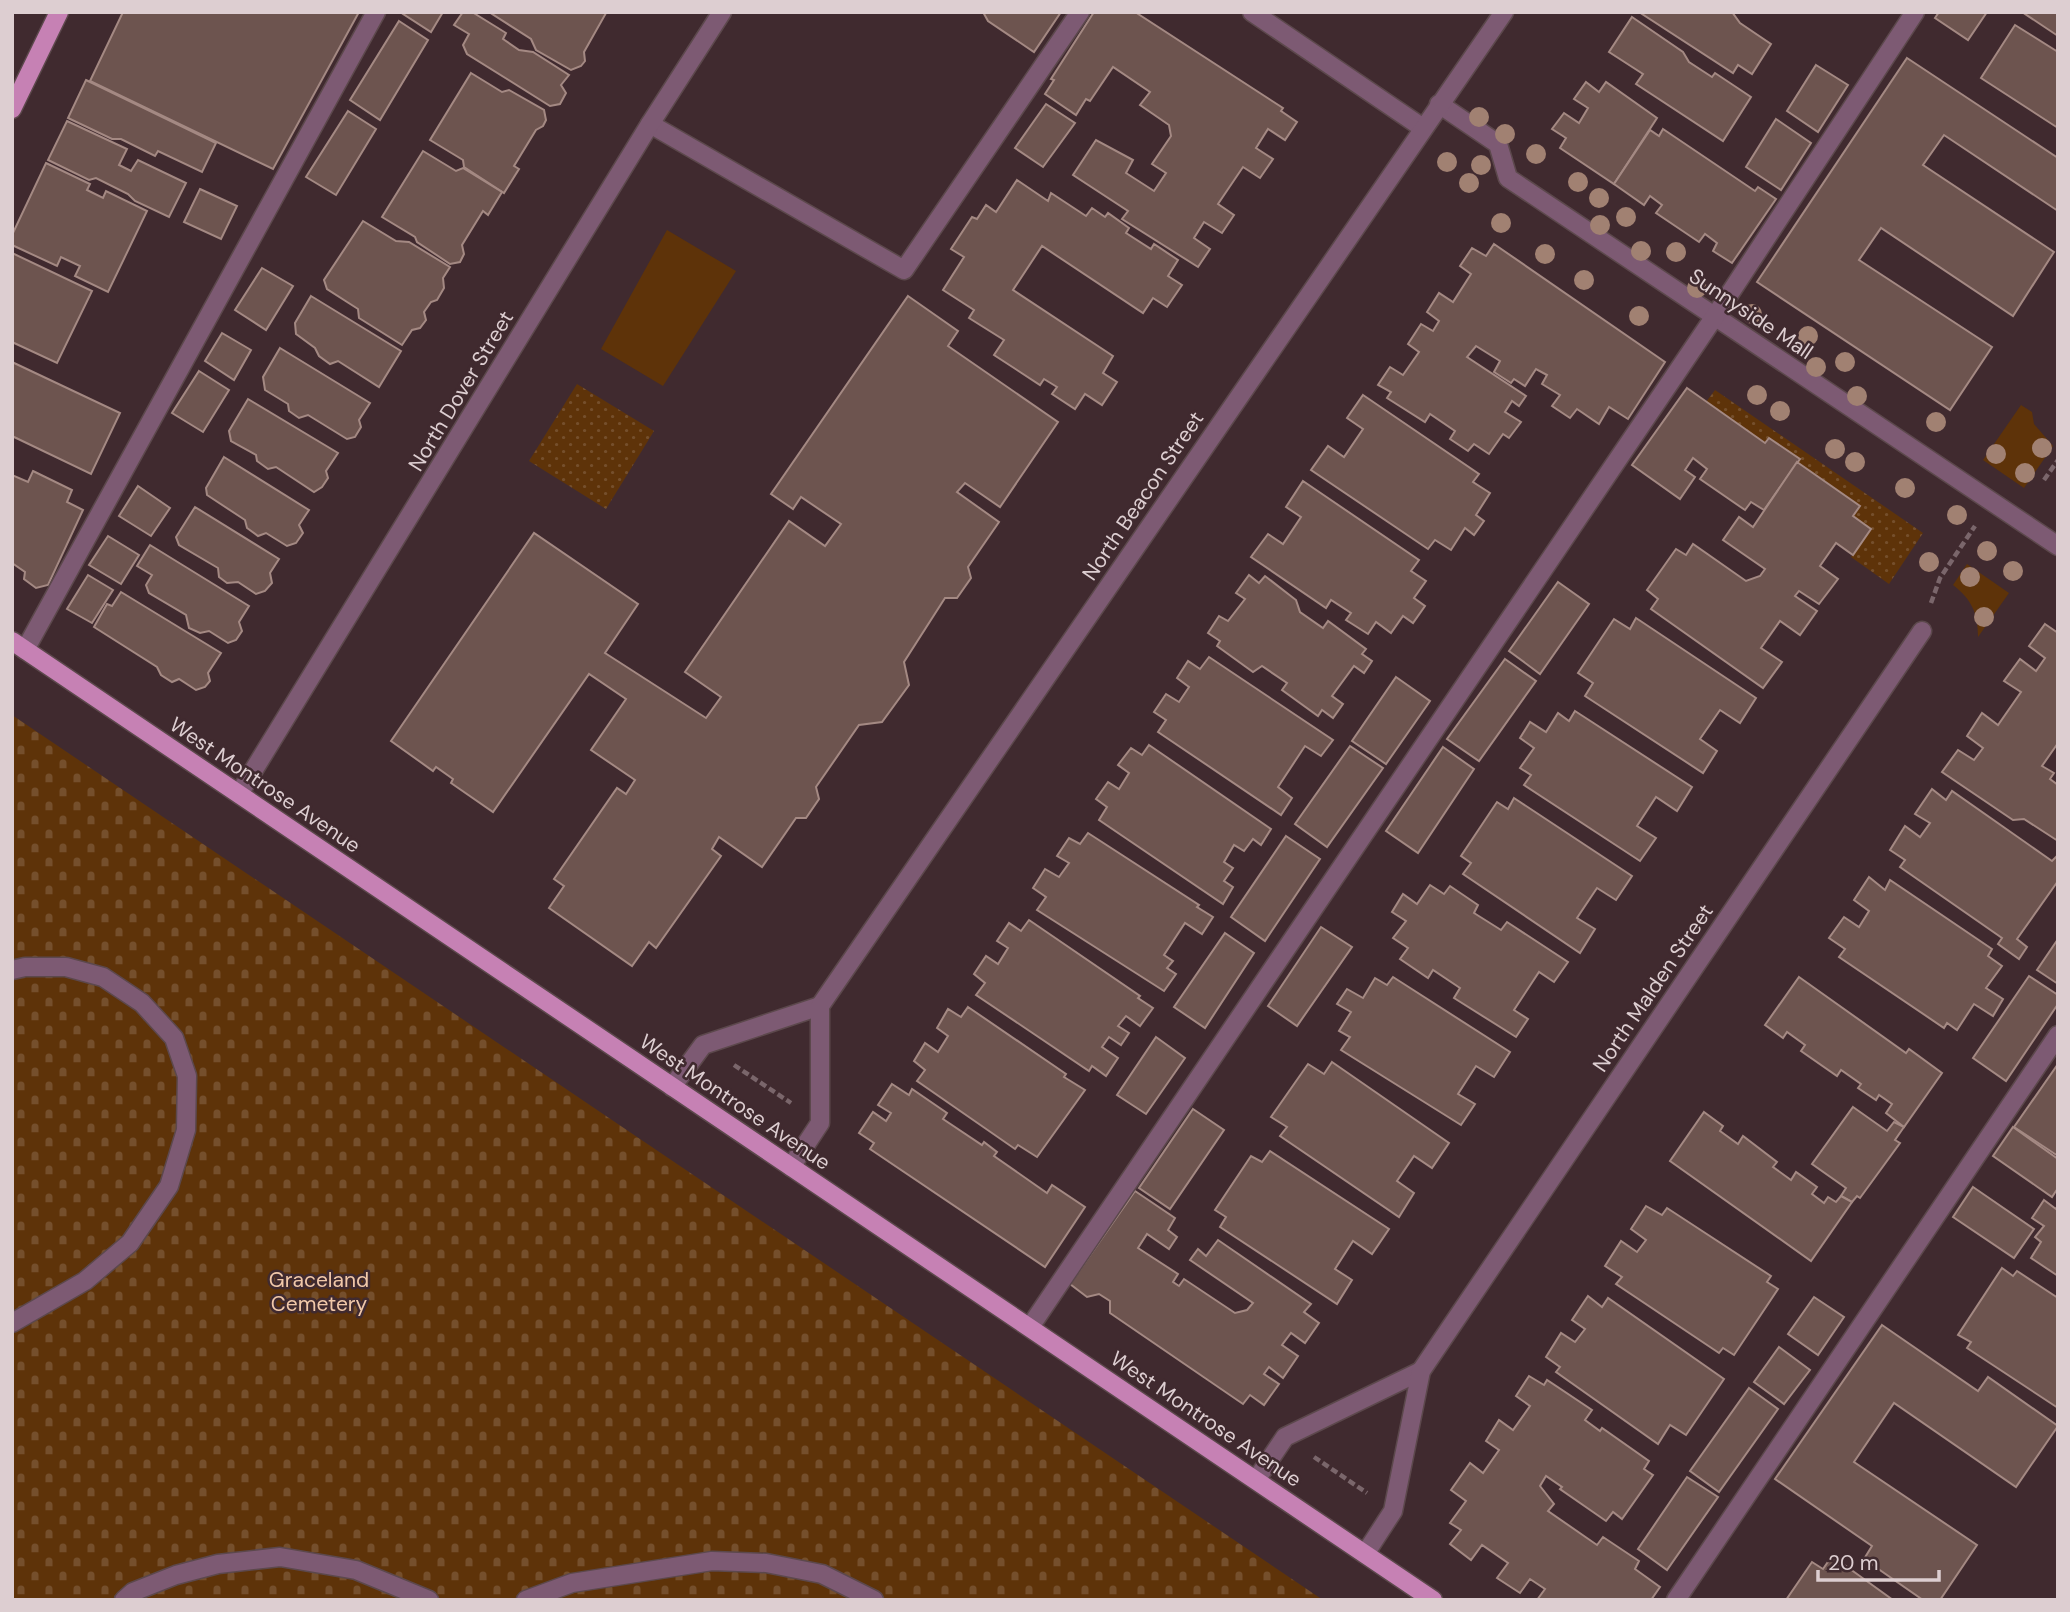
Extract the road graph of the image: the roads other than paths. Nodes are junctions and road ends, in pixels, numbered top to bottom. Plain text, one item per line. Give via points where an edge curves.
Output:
1 (59, 12) edge
2 (376, 12) edge
3 (722, 12) edge
4 (1080, 12) edge
5 (1252, 12) edge
6 (1504, 12) edge
7 (1915, 12) edge
8 (1439, 104) junction
9 (12, 109) edge
10 (650, 124) junction
11 (1423, 128) junction
12 (1715, 316) junction
13 (2058, 546) edge
14 (1922, 631) road end
15 (18, 645) edge
16 (239, 794) junction
17 (12, 970) edge
18 (820, 1006) junction
19 (2058, 1035) edge
20 (672, 1087) junction
21 (792, 1167) junction
22 (12, 1324) edge
23 (1030, 1327) junction
24 (1421, 1371) junction
25 (1256, 1480) junction
26 (1365, 1554) junction
27 (124, 1600) edge
28 (429, 1600) edge
29 (526, 1600) edge
30 (874, 1600) edge
31 (1433, 1600) edge
32 (1676, 1600) edge

1 - 9 main road
2 - 15 street
3 - 10 street, North Dover Street
4 - 10 street via 904,270
5 - 11 street
6 - 8 street, North Beacon Street
7 - 12 street
8 - 11 street, North Beacon Street
8 - 12 street, Sunnyside Mall via 1498,144 1508,178
10 - 16 street, North Dover Street
11 - 18 street, North Beacon Street
12 - 13 street, Sunnyside Mall
12 - 23 street
14 - 24 street, North Malden Street
15 - 16 main road, West Montrose Avenue
16 - 20 main road, West Montrose Avenue
17 - 22 street via 66,967 103,977 142,1003 174,1038 187,1076 186,1130 169,1186 138,1231 85,1281
18 - 20 street via 703,1045
18 - 21 street via 820,1123
19 - 32 street
20 - 21 main road, West Montrose Avenue
21 - 23 main road, West Montrose Avenue
23 - 25 main road, West Montrose Avenue
24 - 25 street via 1285,1437
24 - 26 street, North Malden Street via 1393,1511
25 - 26 main road, West Montrose Avenue
26 - 31 main road, West Montrose Avenue
27 - 28 street via 176,1575 218,1564 280,1557 356,1570
29 - 30 street via 572,1583 712,1561 765,1563 822,1574

